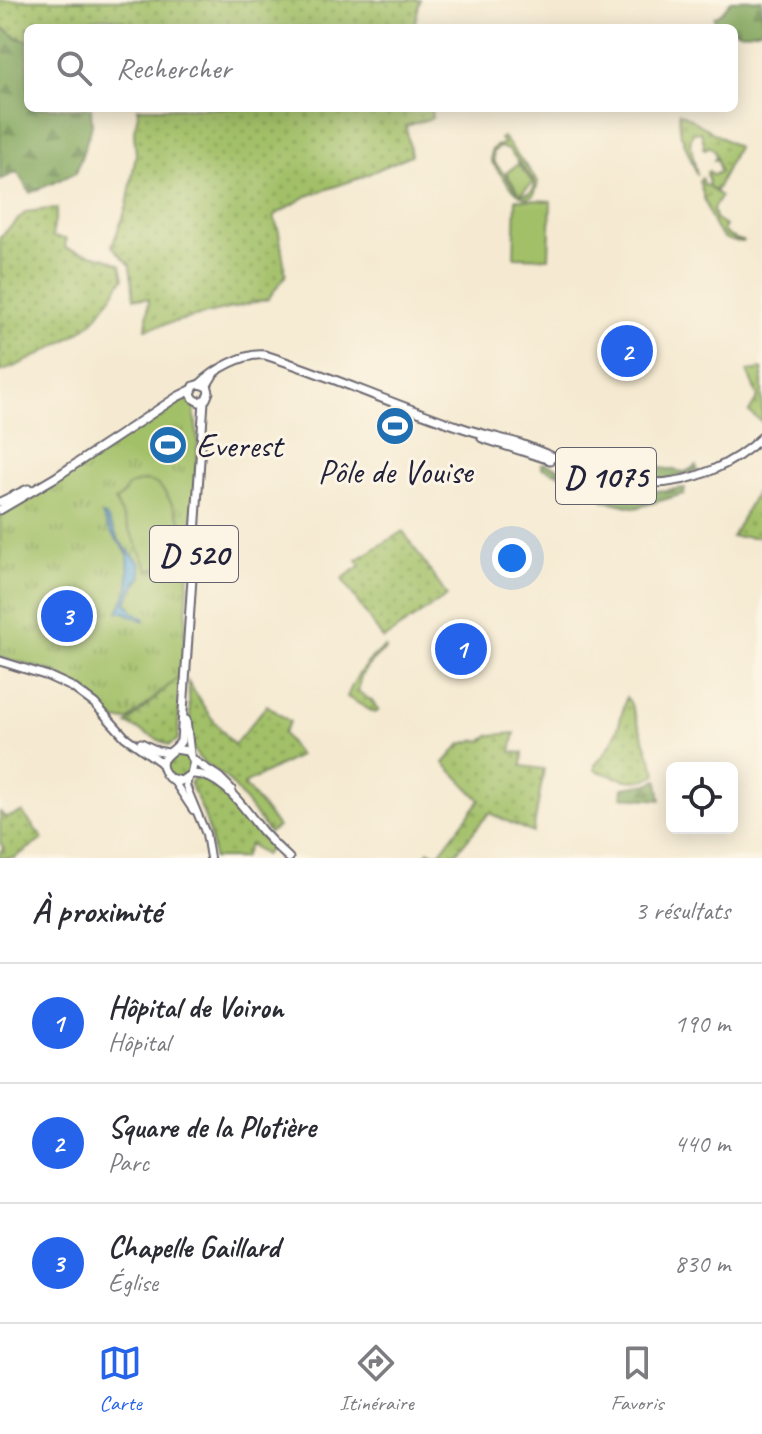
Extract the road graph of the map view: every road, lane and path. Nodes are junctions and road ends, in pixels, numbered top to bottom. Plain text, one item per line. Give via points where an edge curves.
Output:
1 (203, 385) junction
2 (196, 397) junction
3 (762, 440) edge
4 (65, 470) junction
5 (0, 507) edge
6 (0, 661) edge
7 (184, 690) junction
8 (119, 729) junction
9 (171, 751) junction
10 (192, 757) junction
11 (162, 763) junction
12 (189, 776) junction
13 (173, 780) junction
14 (253, 820) junction
15 (203, 827) junction
16 (210, 858) edge
17 (289, 858) edge

1 - 2 main road via 194,386
1 - 2 main road via 209,394
1 - 3 main road, D 1075 via 242,357 257,356 425,418 629,481 691,477 717,468
2 - 4 main road via 177,397
2 - 7 main road, D 520 via 201,428
4 - 5 main road
4 - 5 main road
6 - 8 main road via 72,687
7 - 9 main road, D 520 via 181,741
7 - 10 main road, D 520
8 - 9 main road via 157,751
8 - 11 main road
9 - 10 main road via 183,749
9 - 11 main road
10 - 12 main road
10 - 14 main road via 227,785
11 - 13 main road
12 - 13 main road
12 - 14 main road via 202,774 219,784
12 - 15 main road via 187,789
13 - 15 main road
14 - 17 main road
15 - 16 main road

